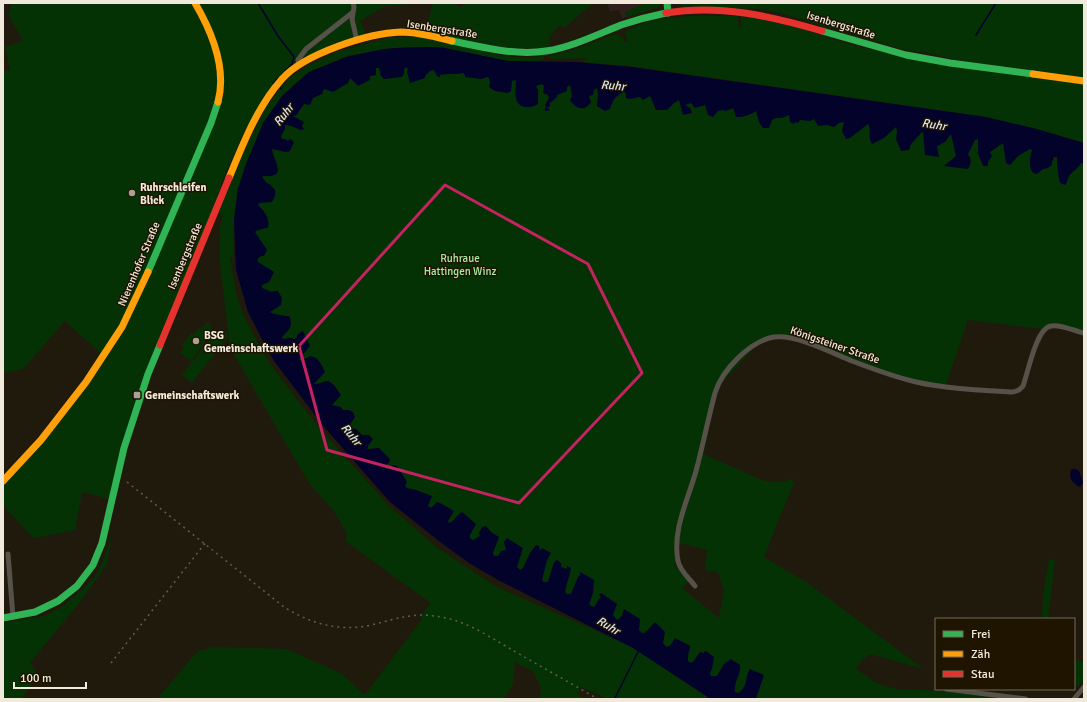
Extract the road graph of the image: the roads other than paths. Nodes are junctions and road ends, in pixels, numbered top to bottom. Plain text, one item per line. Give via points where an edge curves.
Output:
1 (195, 3) edge
2 (353, 3) edge
3 (667, 3) edge
4 (352, 13) junction
5 (668, 13) junction
6 (357, 41) junction
7 (300, 65) junction
8 (1084, 81) edge
9 (1084, 333) edge
10 (3, 481) edge
11 (8, 554) dead end
12 (695, 586) dead end
13 (13, 617) junction
14 (3, 618) edge
15 (1084, 687) edge
16 (954, 690) edge
17 (1026, 699) edge
18 (1074, 699) edge

1 - 10 main road, Nierenhofer Straße via 212,37 220,73 220,96 211,123 123,327 59,420
2 - 4 street
3 - 5 main road
4 - 6 street
4 - 7 street via 302,54 298,60
5 - 6 main road, Isenbergstraße via 635,21 573,45 538,52 516,52 409,32 390,33
5 - 8 main road, Isenbergstraße via 728,10 764,15 913,56
6 - 7 main road, Isenbergstraße
7 - 13 main road, Isenbergstraße via 273,91 252,125 237,158 148,374 124,448 104,535 92,565 77,586 58,601 41,610
9 - 12 street, Königsteiner Straße via 1054,326 1044,329 1023,386 1013,392 916,382 786,337 775,337 760,342 737,360 718,384 698,465 679,526 676,541 679,564
11 - 13 street
13 - 14 main road, Isenbergstraße
15 - 18 street
16 - 17 street

